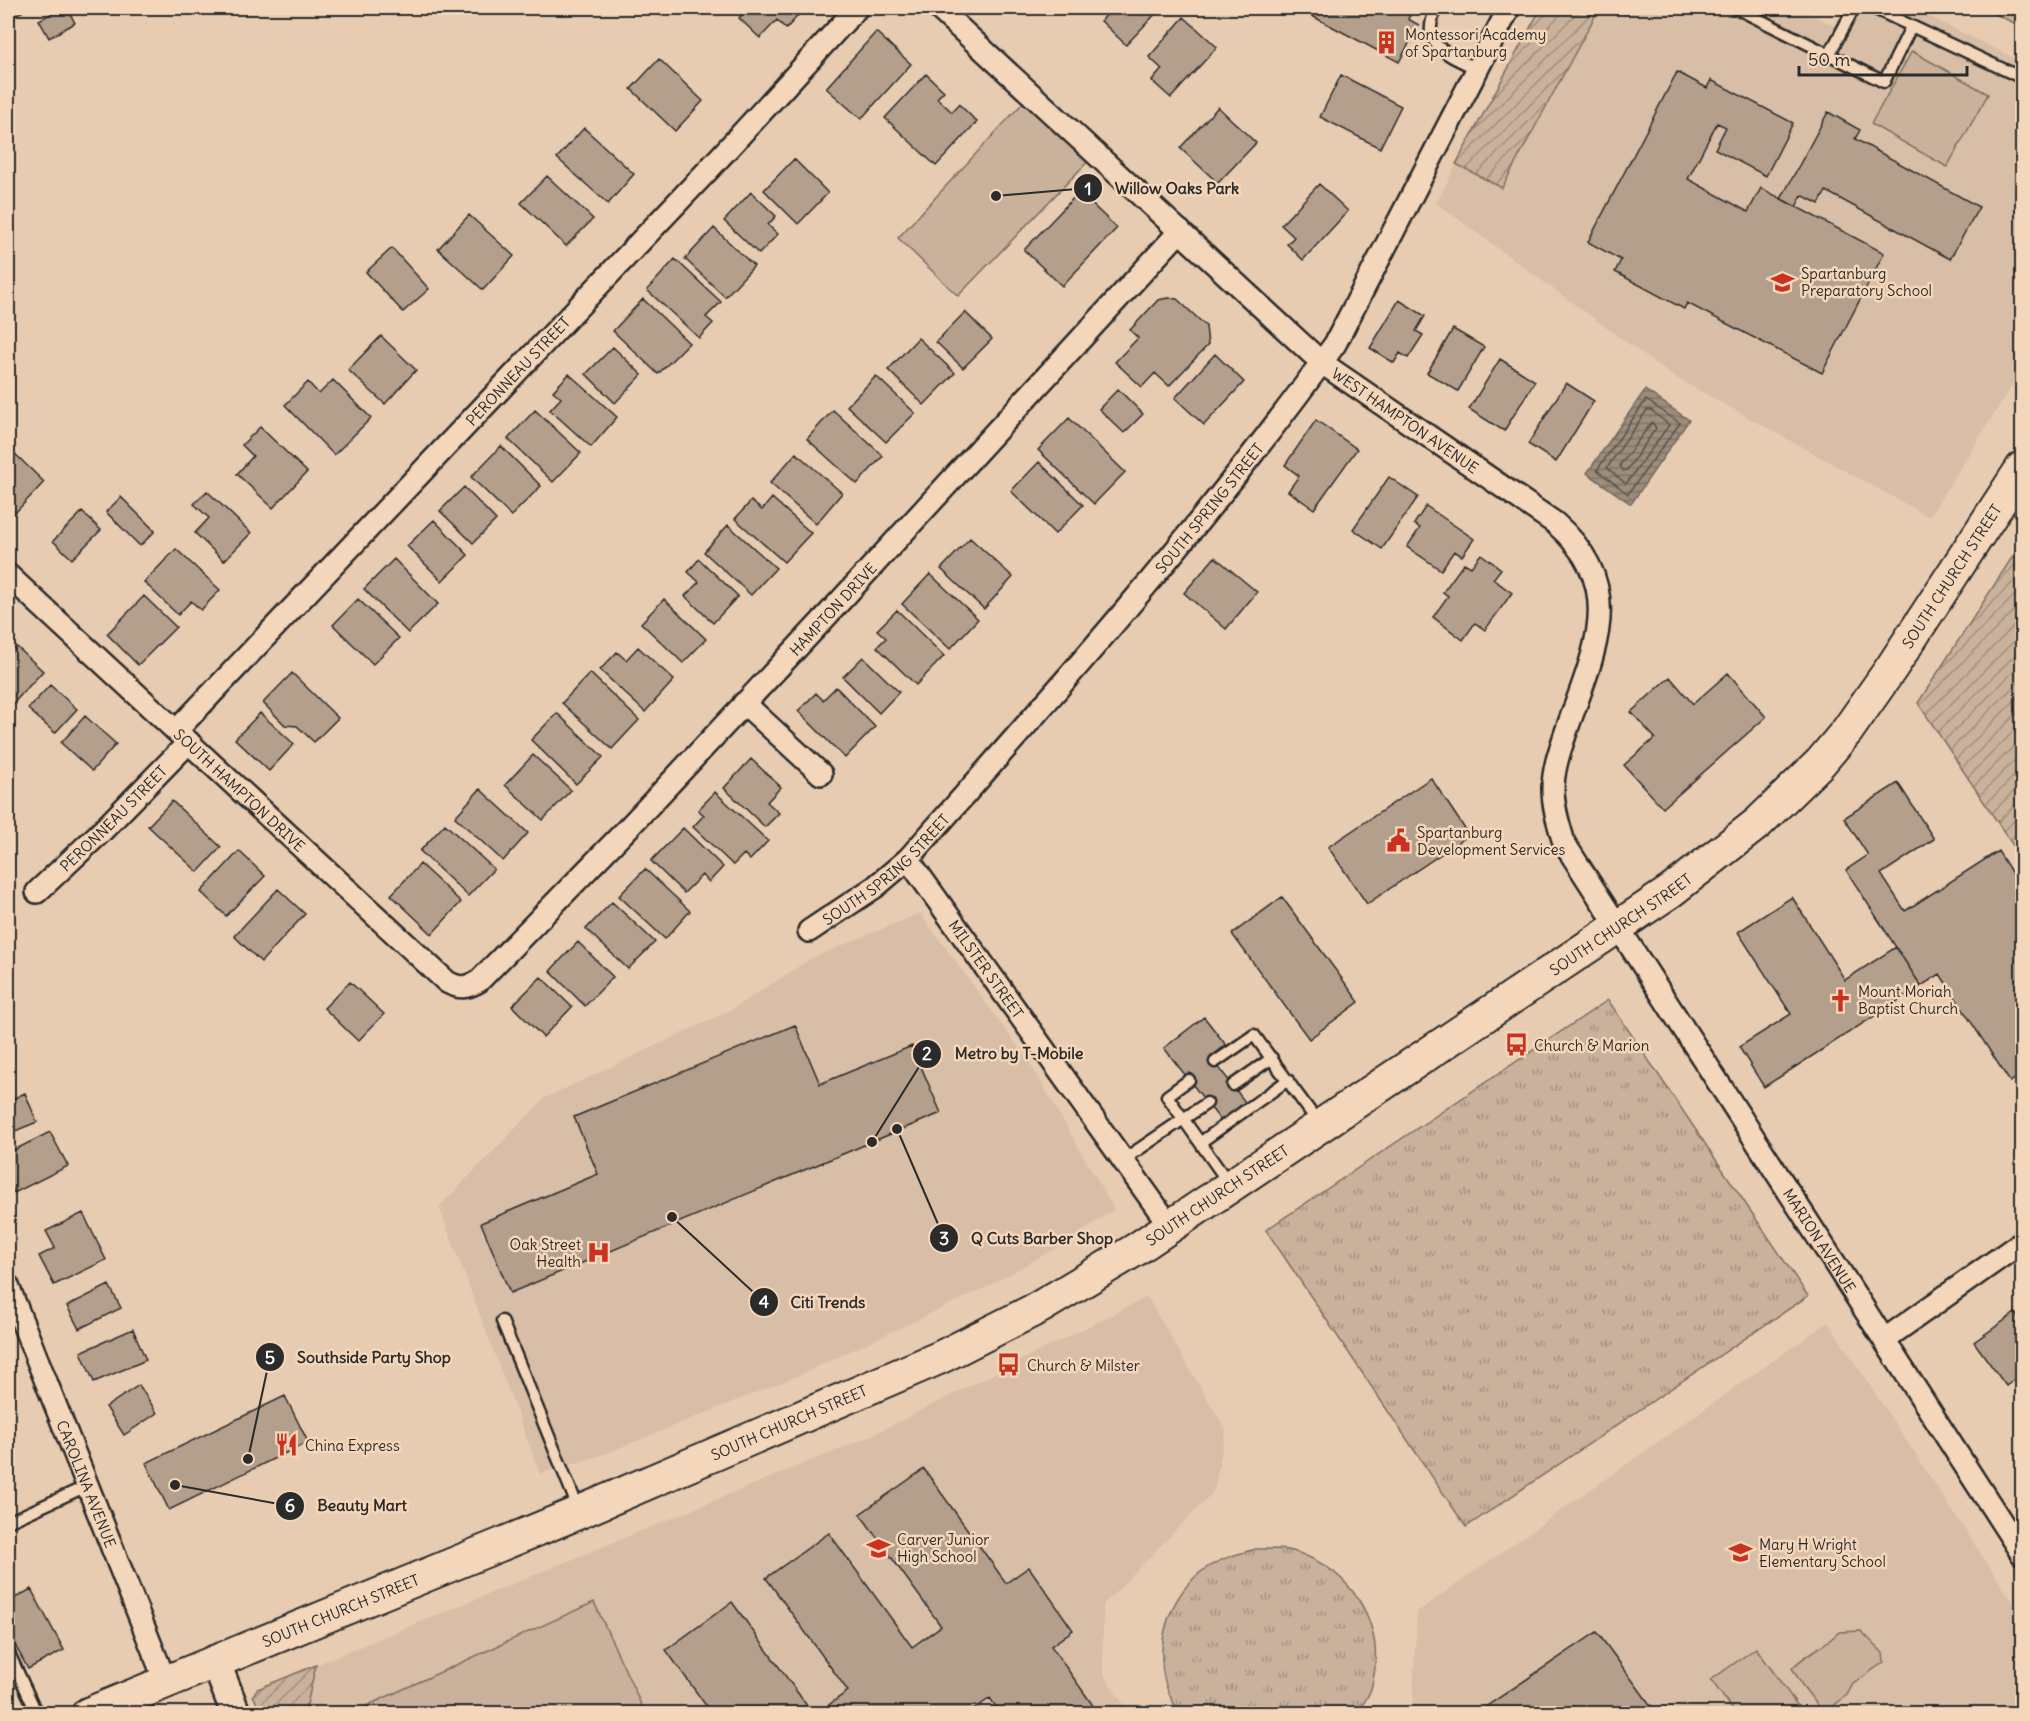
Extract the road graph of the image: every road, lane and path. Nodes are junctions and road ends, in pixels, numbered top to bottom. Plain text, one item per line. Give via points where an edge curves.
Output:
1 (857, 8) edge
2 (938, 8) edge
3 (1437, 8) edge
4 (1509, 8) edge
5 (1736, 8) edge
6 (1854, 8) edge
7 (1874, 8) edge
8 (1911, 27) junction
9 (1829, 55) junction
10 (1477, 69) junction
11 (2022, 78) edge
12 (1180, 231) junction
13 (1322, 363) junction
14 (2022, 468) edge
15 (8, 575) edge
16 (744, 703) junction
17 (183, 736) junction
18 (821, 774) dead end
19 (908, 859) junction
20 (37, 892) dead end
21 (1619, 925) junction
22 (809, 931) dead end
23 (479, 981) joint
24 (1272, 1058) junction
25 (1215, 1062) dead end
26 (1189, 1080) dead end
27 (1287, 1080) junction
28 (1233, 1085) dead end
29 (1207, 1103) dead end
30 (1184, 1119) junction
31 (1320, 1125) junction
32 (1201, 1142) junction
33 (1123, 1160) junction
34 (1230, 1185) junction
35 (1170, 1226) junction
36 (2022, 1242) edge
37 (8, 1286) edge
38 (501, 1321) dead end
39 (1885, 1339) junction
40 (89, 1485) junction
41 (580, 1512) junction
42 (8, 1522) edge
43 (2022, 1554) edge
44 (8, 1651) edge
45 (215, 1660) junction
46 (166, 1683) junction
47 (37, 1713) edge
48 (88, 1713) edge
49 (236, 1713) edge

1 - 17 street, PERONNEAU STREET
2 - 12 street, WEST HAMPTON AVENUE
3 - 10 lane via 1430,22 1433,39 1442,51
4 - 10 street, SOUTH SPRING STREET
5 - 9 lane
6 - 9 lane
7 - 8 lane
8 - 9 lane via 1884,82
8 - 11 lane
10 - 13 street, SOUTH SPRING STREET
12 - 13 street, WEST HAMPTON AVENUE
12 - 16 street, HAMPTON DRIVE
13 - 19 street, SOUTH SPRING STREET via 1172,558
13 - 21 street, WEST HAMPTON AVENUE via 1555,524 1586,556 1601,599 1601,622 1556,761 1553,789 1564,843
14 - 21 main road, SOUTH CHURCH STREET via 1892,667 1820,763 1758,823 1671,891
15 - 17 street, SOUTH HAMPTON DRIVE
16 - 18 street
16 - 23 street, HAMPTON DRIVE
17 - 20 street, PERONNEAU STREET via 102,831
17 - 23 street, SOUTH HAMPTON DRIVE via 447,982 470,987
19 - 22 street, SOUTH SPRING STREET via 875,887
19 - 33 street, MILSTER STREET
21 - 31 main road, SOUTH CHURCH STREET
21 - 39 street, MARION AVENUE
24 - 25 lane via 1254,1035
24 - 27 lane
24 - 28 lane
26 - 30 lane via 1167,1096
27 - 31 lane
27 - 32 lane
29 - 30 lane
30 - 32 lane
30 - 33 lane
31 - 34 main road, SOUTH CHURCH STREET
32 - 34 lane
33 - 35 street, MILSTER STREET
34 - 35 main road, SOUTH CHURCH STREET
35 - 41 main road, SOUTH CHURCH STREET via 1088,1279 991,1333
36 - 39 street
37 - 40 street, CAROLINA AVENUE
38 - 41 lane
39 - 43 street, MARION AVENUE
40 - 42 lane
40 - 46 street, CAROLINA AVENUE
41 - 45 main road, SOUTH CHURCH STREET
44 - 47 lane
45 - 46 main road, SOUTH CHURCH STREET
45 - 49 street
46 - 48 main road, SOUTH CHURCH STREET

